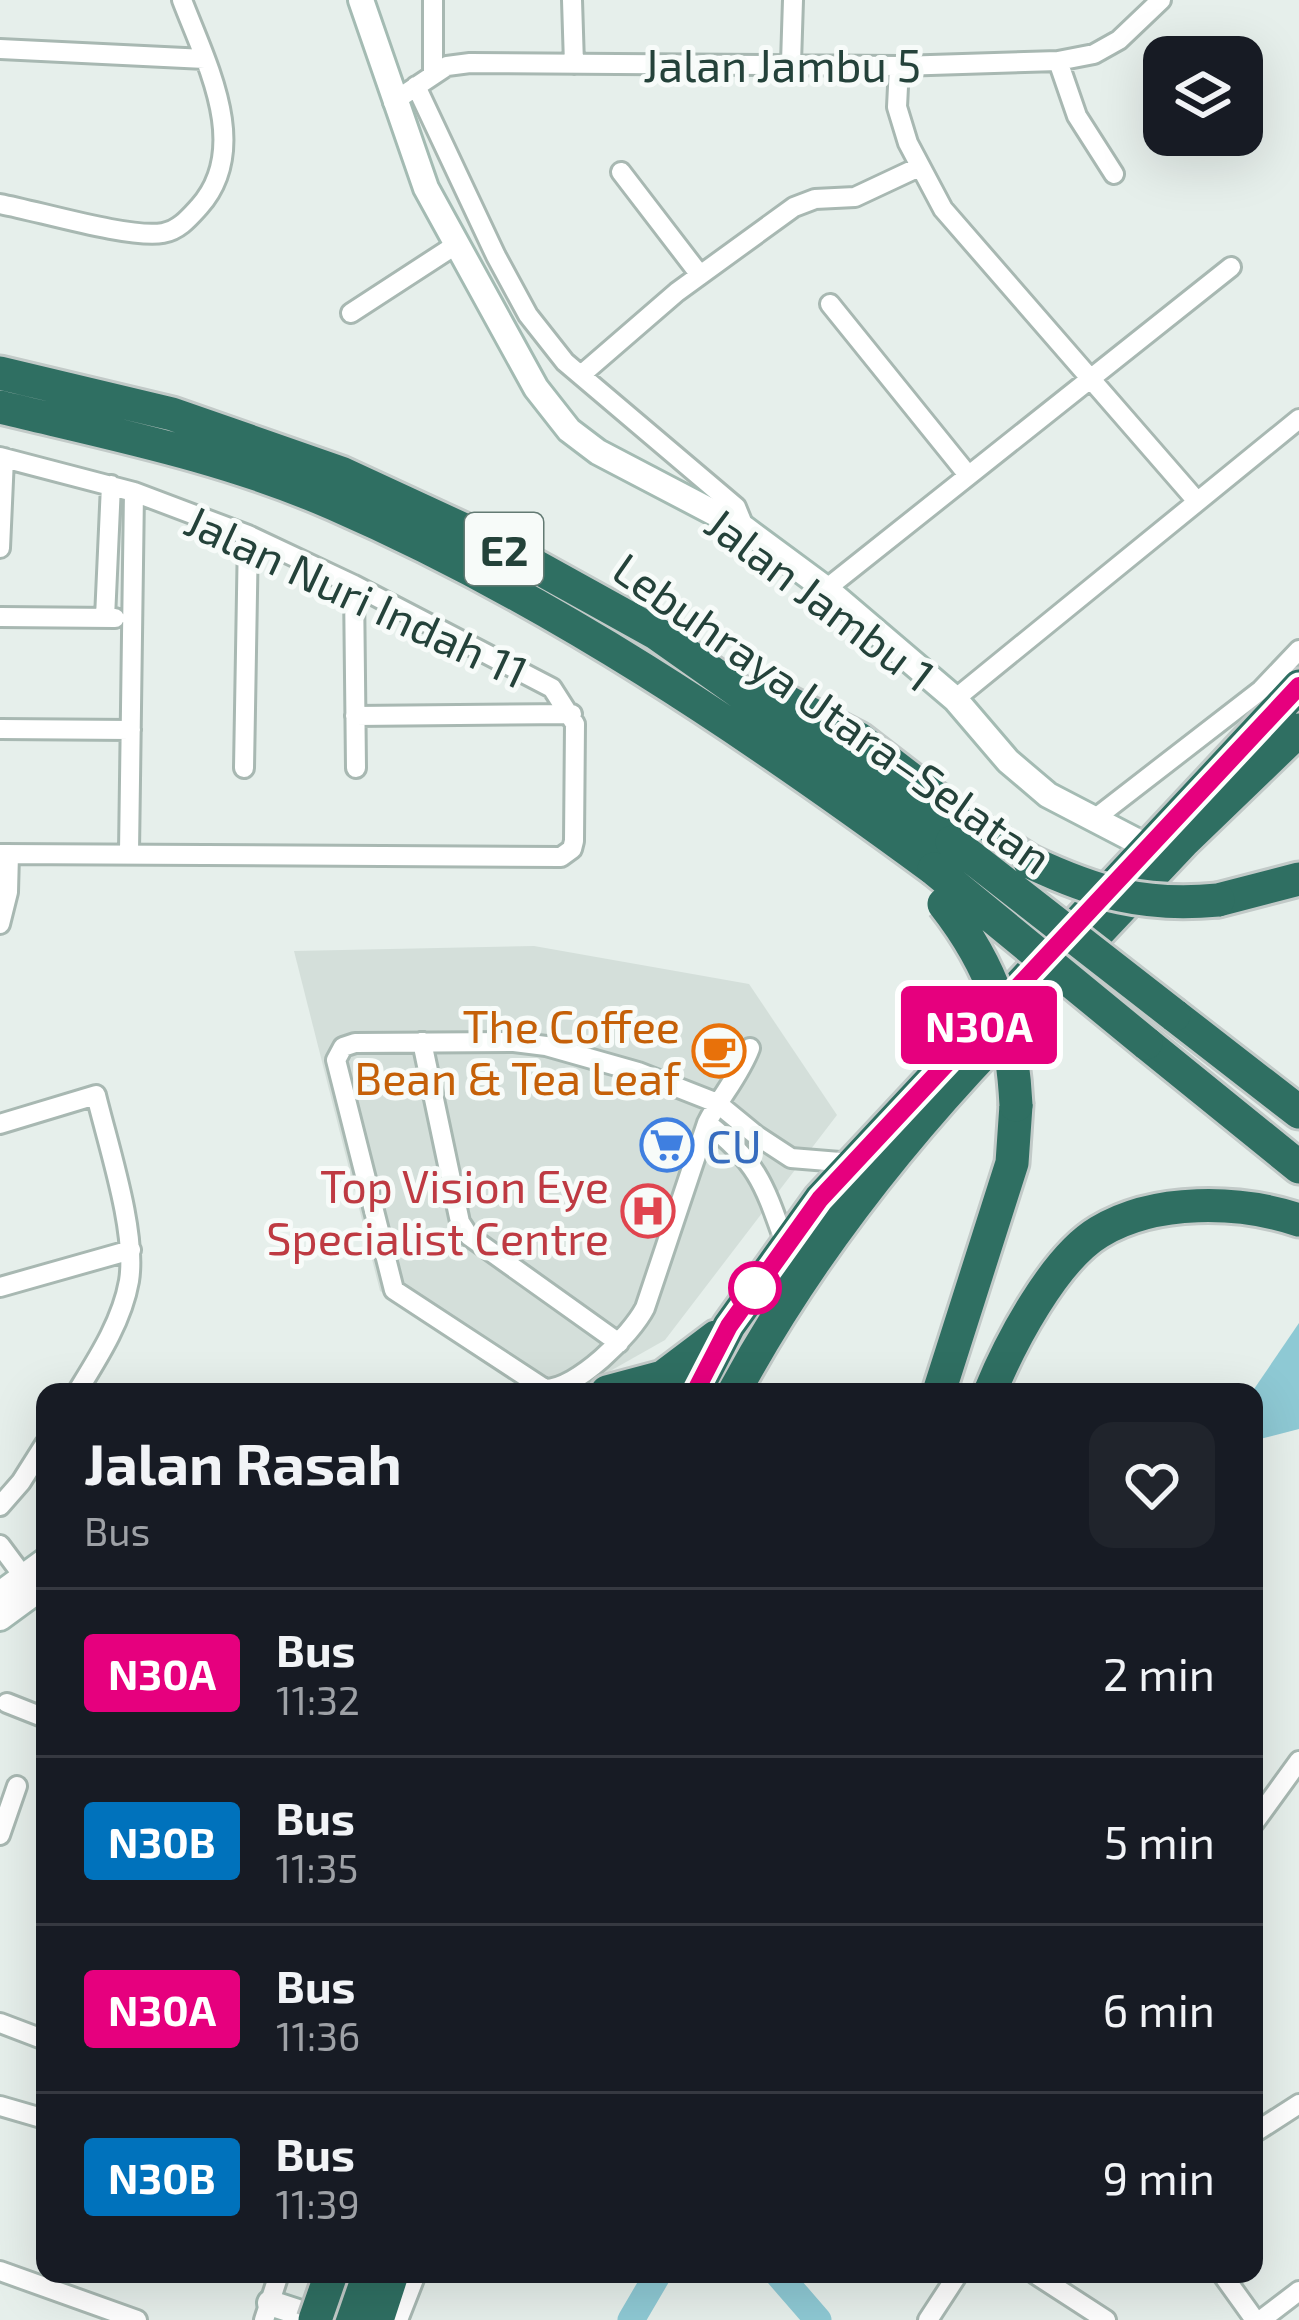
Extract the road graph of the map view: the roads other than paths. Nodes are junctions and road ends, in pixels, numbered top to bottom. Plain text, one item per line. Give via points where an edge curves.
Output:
1 (182, 0) edge
2 (361, 0) edge
3 (433, 0) edge
4 (572, 0) edge
5 (793, 0) edge
6 (1162, 0) edge
7 (0, 49) edge
8 (205, 59) junction
9 (1058, 61) junction
10 (791, 63) junction
11 (574, 64) junction
12 (899, 66) junction
13 (424, 81) junction
14 (393, 102) junction
15 (919, 167) junction
16 (621, 172) dead end
17 (1114, 174) dead end
18 (0, 204) edge
19 (454, 246) junction
20 (1231, 267) dead end
21 (700, 275) junction
22 (830, 304) dead end
23 (351, 314) dead end
24 (0, 373) edge
25 (581, 375) junction
26 (1090, 378) junction
27 (0, 407) edge
28 (1299, 419) edge
29 (2, 457) edge
30 (968, 475) junction
31 (110, 485) junction
32 (134, 493) junction
33 (1196, 500) junction
34 (745, 529) junction
35 (248, 536) junction
36 (0, 548) edge
37 (354, 585) junction
38 (826, 590) junction
39 (0, 617) edge
40 (106, 618) junction
41 (130, 618) junction
42 (656, 633) junction
43 (1299, 650) edge
44 (1299, 686) edge
45 (955, 699) junction
46 (572, 714) junction
47 (355, 716) junction
48 (0, 729) edge
49 (130, 730) junction
50 (1299, 730) edge
51 (244, 768) dead end
52 (356, 768) dead end
53 (817, 783) junction
54 (1093, 820) junction
55 (1146, 846) junction
56 (129, 852) junction
57 (4, 854) edge
58 (943, 856) junction
59 (1299, 879) edge
60 (0, 924) edge
61 (422, 1042) junction
62 (750, 1048) dead end
63 (717, 1103) junction
64 (1299, 1112) edge
65 (707, 1123) junction
66 (0, 1124) edge
67 (852, 1163) junction
68 (1299, 1167) edge
69 (1299, 1220) edge
70 (785, 1243) junction
71 (130, 1250) junction
72 (0, 1287) edge
73 (729, 1326) junction
74 (619, 1343) junction
75 (82, 1383) edge
76 (536, 1383) edge
77 (567, 1383) edge
78 (641, 1383) edge
79 (700, 1383) edge
80 (739, 1383) edge
81 (942, 1383) edge
82 (994, 1383) edge
83 (36, 1458) edge
84 (0, 1506) edge
85 (23, 1569) edge
86 (0, 1594) edge
87 (0, 1618) edge
88 (8, 1703) dead end
89 (36, 1714) edge
90 (1299, 1761) edge
91 (17, 1786) dead end
92 (1263, 1811) edge
93 (0, 1835) edge
94 (0, 2023) edge
95 (36, 2037) edge
96 (1299, 2104) edge
97 (0, 2106) edge
98 (36, 2116) edge
99 (1263, 2127) edge
100 (0, 2271) edge
101 (329, 2283) edge
102 (359, 2283) edge
103 (389, 2283) edge
104 (412, 2283) edge
105 (952, 2283) edge
106 (1049, 2283) edge
107 (1229, 2283) edge
108 (1299, 2291) edge
109 (267, 2311) edge
110 (112, 2316) edge
111 (137, 2320) edge
112 (319, 2320) edge
113 (345, 2320) edge
114 (377, 2320) edge
115 (398, 2320) edge
116 (928, 2320) edge
117 (1106, 2320) edge
118 (1258, 2320) edge

1 - 8 street
2 - 14 street, Jalan Jambu 1
3 - 13 street
4 - 11 street
5 - 10 street
6 - 9 street, Jalan Jambu 5 via 1119,40
7 - 8 street
8 - 18 street via 224,130 223,173 184,224 128,232
9 - 12 street, Jalan Jambu 5
9 - 17 street via 1078,116
10 - 11 street, Jalan Jambu 5
10 - 12 street, Jalan Jambu 5
11 - 13 street, Jalan Jambu 5 via 470,63
12 - 15 street via 897,107
13 - 14 street, Jalan Jambu 5
13 - 25 street via 496,256 528,315
14 - 19 street, Jalan Jambu 1
15 - 21 street via 855,197 794,207
15 - 26 street via 943,209
16 - 21 street
19 - 23 street
19 - 34 street, Jalan Jambu 1 via 568,430
20 - 26 street
21 - 25 street
22 - 30 street
24 - 42 highway, Lebuhraya Utara–Selatan / E2 via 172,414 341,473 500,546
25 - 34 street via 736,507
26 - 30 street
26 - 33 street
27 - 53 highway, Lebuhraya Utara–Selatan / E2 via 166,446 330,502 485,576 635,662
28 - 33 street
29 - 31 street, Jalan Nuri Indah 11
29 - 36 street
30 - 38 street
31 - 32 street, Jalan Nuri Indah 11
31 - 40 street
32 - 35 street, Jalan Nuri Indah 11
32 - 41 street
33 - 45 street
34 - 38 street, Jalan Jambu 1
35 - 37 street, Jalan Nuri Indah 11
35 - 51 street
37 - 46 street, Jalan Nuri Indah 11 via 551,688
37 - 47 street
38 - 45 street, Jalan Jambu 1
39 - 40 street
40 - 41 street
41 - 49 street
42 - 58 highway, Lebuhraya Utara–Selatan / E2
42 - 59 highway, bridge via 859,739 960,817 1095,892 1139,901 1217,900
43 - 54 street via 1245,703
44 - 55 highway
45 - 54 street, Jalan Jambu 1 via 1008,761
46 - 47 street
46 - 56 street, Jalan Nuri Indah 11 via 572,849 561,857
47 - 52 street
48 - 49 street
49 - 56 street
50 - 80 highway via 976,1061 800,1280
53 - 58 highway, Lebuhraya Utara–Selatan / E2
53 - 81 highway, bridge via 944,904 978,952 1013,1049 1012,1163
54 - 55 street, Jalan Jambu 1
55 - 67 highway
56 - 57 street
57 - 60 street via 8,892
58 - 64 highway, Lebuhraya Utara–Selatan / E2, bridge
58 - 68 highway, Lebuhraya Utara–Selatan / E2, bridge via 1146,1043
61 - 63 street via 547,1046
61 - 74 street via 469,1236
61 - 76 street via 355,1043 336,1060 394,1290
62 - 63 street
63 - 65 street
63 - 67 street via 791,1158
65 - 70 street via 743,1151
65 - 74 street via 644,1309
66 - 71 street via 96,1095
67 - 70 highway
69 - 82 highway via 1256,1209 1191,1208 1125,1219 1096,1234 1067,1260
70 - 73 highway
71 - 72 street
71 - 75 street via 116,1323
73 - 78 highway via 663,1377
73 - 79 highway
74 - 77 street
83 - 84 street
85 - 86 street
85 - 87 street
88 - 89 street
90 - 92 street
91 - 93 street
94 - 95 street
96 - 99 street
97 - 98 street
100 - 110 street
101 - 112 highway, bridge
102 - 113 highway
103 - 114 highway
104 - 115 street
105 - 116 street
106 - 117 street
107 - 118 street
108 - 118 street
109 - 112 street
110 - 111 street

